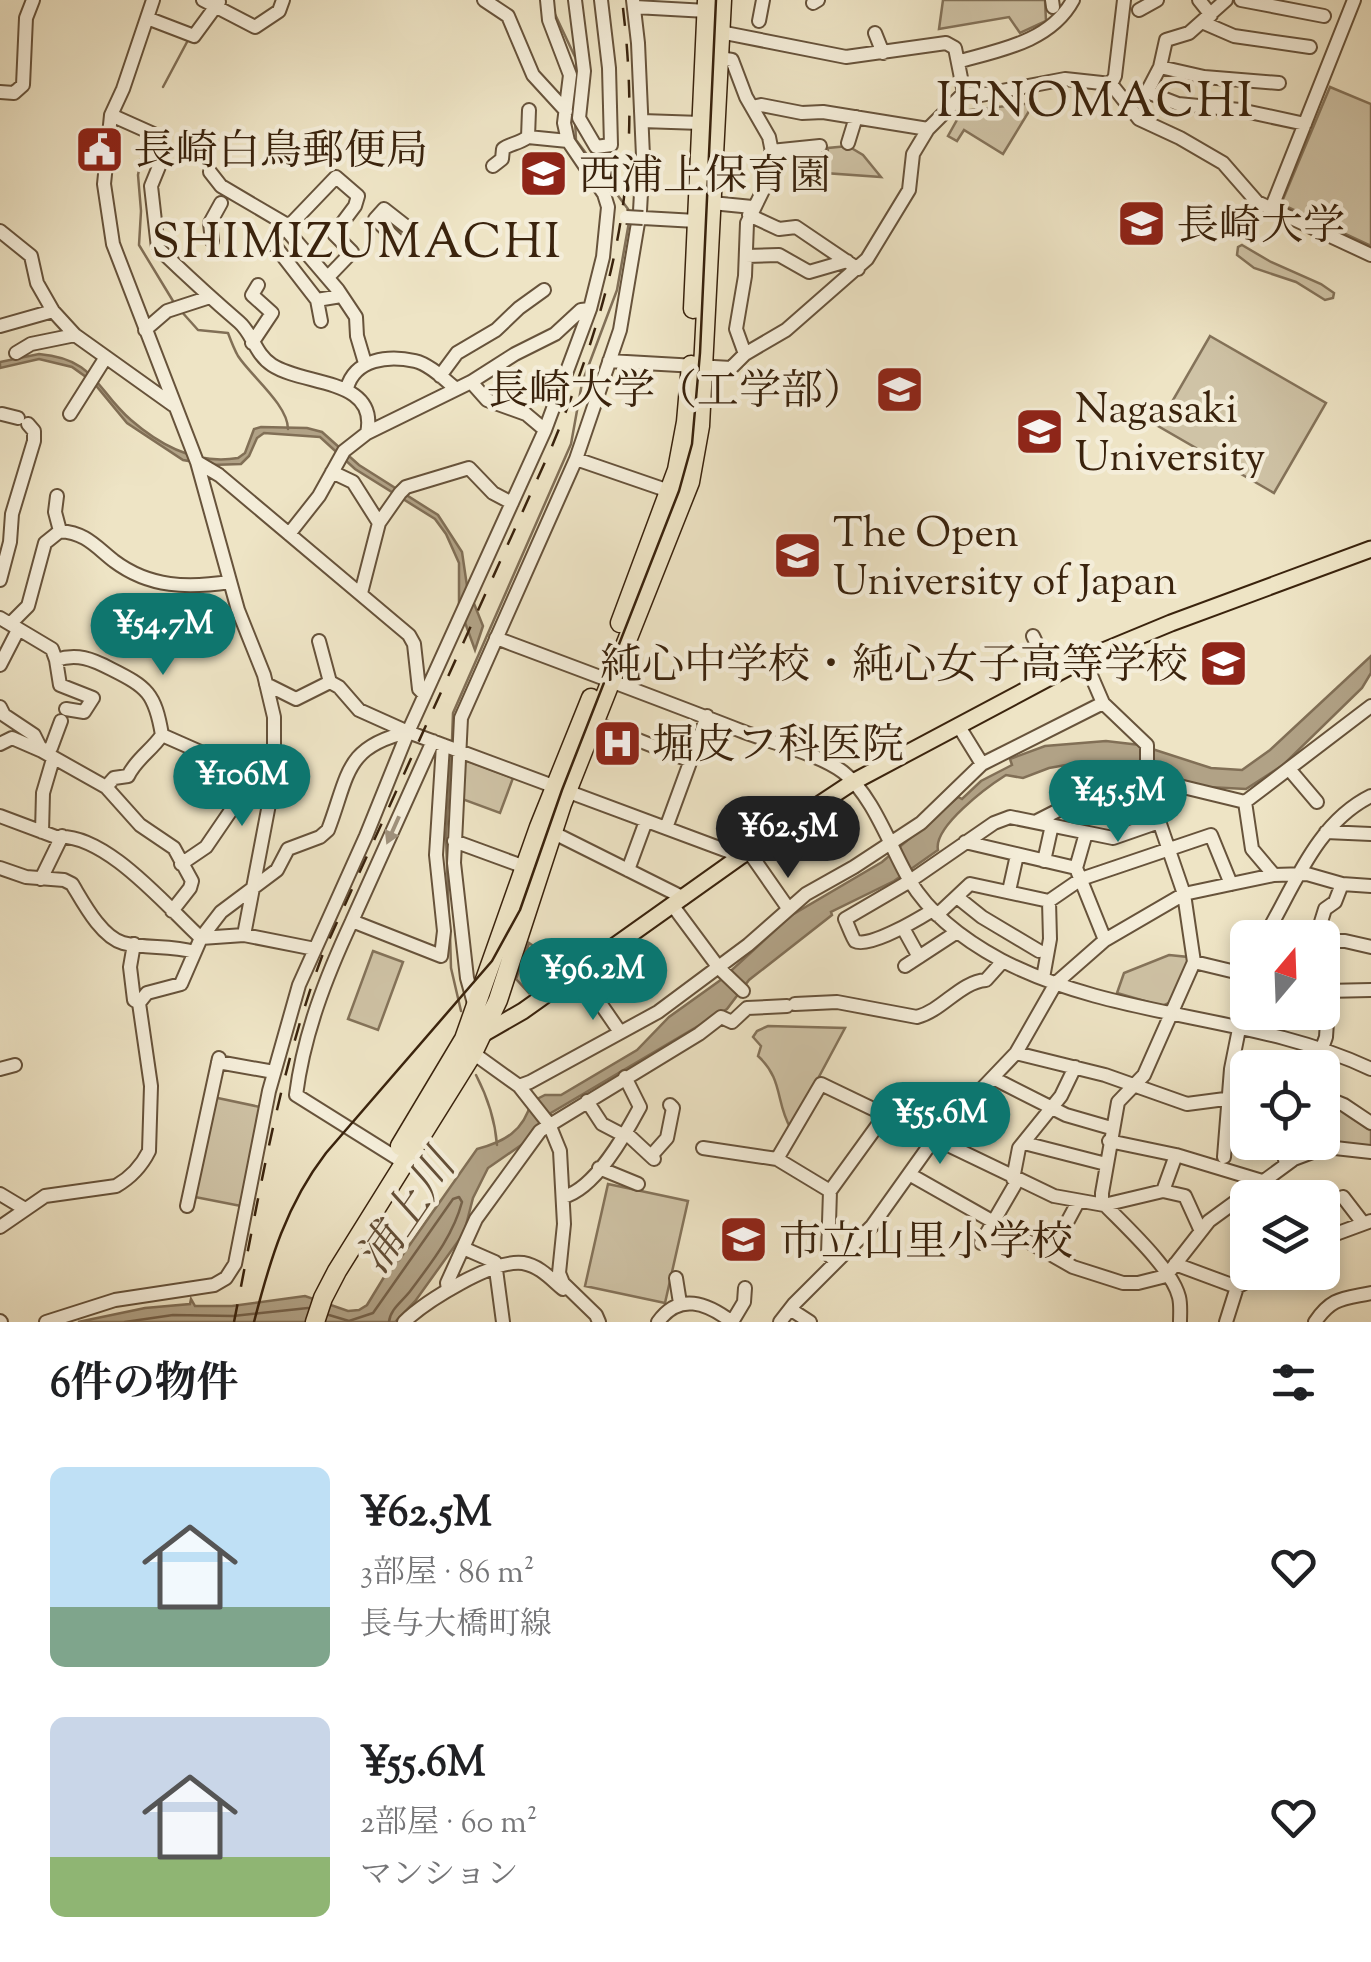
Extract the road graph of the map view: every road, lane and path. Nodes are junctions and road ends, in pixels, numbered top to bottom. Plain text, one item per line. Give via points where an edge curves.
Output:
1 (33, 0) edge
2 (153, 0) edge
3 (203, 0) edge
4 (283, 0) edge
5 (484, 0) edge
6 (547, 0) edge
7 (575, 0) edge
8 (600, 0) edge
9 (762, 0) edge
10 (1073, 0) edge
11 (1124, 0) edge
12 (1157, 0) edge
13 (1199, 0) edge
14 (1226, 0) edge
15 (1241, 0) edge
16 (1354, 0) edge
17 (218, 4) edge
18 (640, 4) edge
19 (679, 4) edge
20 (712, 4) edge
21 (1139, 10) dead end
22 (1324, 16) dead end
23 (147, 18) junction
24 (1207, 19) junction
25 (759, 21) dead end
26 (720, 32) junction
27 (875, 33) dead end
28 (1310, 47) dead end
29 (883, 53) junction
30 (720, 58) junction
31 (960, 61) junction
32 (1160, 67) junction
33 (608, 68) junction
34 (577, 73) junction
35 (1279, 83) dead end
36 (1111, 84) junction
37 (0, 92) edge
38 (1147, 92) junction
39 (964, 94) junction
40 (752, 108) junction
41 (529, 110) dead end
42 (566, 111) junction
43 (1134, 113) junction
44 (111, 115) junction
45 (856, 117) junction
46 (642, 121) junction
47 (701, 123) junction
48 (1305, 124) junction
49 (928, 129) junction
50 (528, 136) junction
51 (568, 142) junction
52 (848, 143) dead end
53 (820, 146) dead end
54 (771, 151) junction
55 (493, 166) dead end
56 (210, 172) dead end
57 (221, 202) dead end
58 (712, 203) junction
59 (1270, 208) junction
60 (751, 211) junction
61 (608, 215) junction
62 (696, 221) junction
63 (287, 227) junction
64 (407, 227) dead end
65 (0, 231) edge
66 (212, 241) dead end
67 (398, 241) dead end
68 (1371, 255) edge
69 (746, 256) junction
70 (852, 265) junction
71 (328, 277) junction
72 (258, 285) dead end
73 (544, 290) dead end
74 (210, 296) junction
75 (341, 296) junction
76 (318, 300) junction
77 (590, 309) junction
78 (53, 311) junction
79 (321, 320) dead end
80 (0, 326) edge
81 (145, 330) junction
82 (75, 335) junction
83 (252, 343) junction
84 (16, 353) dead end
85 (745, 354) junction
86 (106, 357) junction
87 (609, 361) junction
88 (365, 364) junction
89 (696, 367) junction
90 (440, 376) junction
91 (471, 382) junction
92 (347, 388) junction
93 (456, 388) junction
94 (174, 406) junction
95 (2, 414) edge
96 (70, 414) dead end
97 (545, 430) junction
98 (367, 432) junction
99 (576, 459) junction
100 (197, 462) junction
101 (332, 472) junction
102 (669, 491) junction
103 (57, 496) dead end
104 (512, 503) junction
105 (380, 523) junction
106 (60, 530) junction
107 (289, 534) junction
108 (1371, 549) edge
109 (0, 580) edge
110 (230, 582) junction
111 (360, 593) junction
112 (9, 624) edge
113 (1033, 636) dead end
114 (496, 638) junction
115 (320, 641) dead end
116 (1084, 659) junction
117 (56, 660) junction
118 (0, 665) edge
119 (1052, 676) junction
120 (605, 679) junction
121 (330, 682) junction
122 (266, 684) junction
123 (425, 695) junction
124 (1103, 703) junction
125 (1371, 706) edge
126 (0, 707) edge
127 (707, 716) junction
128 (595, 723) junction
129 (958, 725) junction
130 (408, 732) junction
131 (162, 735) junction
132 (0, 744) edge
133 (448, 746) junction
134 (204, 754) dead end
135 (47, 755) junction
136 (232, 755) dead end
137 (691, 761) junction
138 (982, 764) junction
139 (1290, 770) junction
140 (1146, 780) junction
141 (853, 782) junction
142 (106, 787) junction
143 (561, 789) junction
144 (1371, 796) edge
145 (1245, 802) junction
146 (1316, 802) dead end
147 (1067, 807) junction
148 (0, 816) edge
149 (646, 821) junction
150 (1037, 821) junction
151 (1159, 822) junction
152 (1052, 825) junction
153 (666, 828) junction
154 (42, 832) junction
155 (552, 832) junction
156 (1326, 832) junction
157 (1086, 833) junction
158 (1371, 834) edge
159 (62, 836) junction
160 (454, 840) junction
161 (965, 842) junction
162 (892, 847) junction
163 (1168, 850) junction
164 (745, 854) junction
165 (1017, 855) junction
166 (1044, 861) junction
167 (181, 864) junction
168 (525, 867) junction
169 (0, 868) edge
170 (628, 870) junction
171 (1079, 874) junction
172 (1299, 874) junction
173 (1274, 876) junction
174 (42, 878) junction
175 (909, 878) junction
176 (1231, 884) junction
177 (1342, 884) junction
178 (1371, 886) edge
179 (252, 888) junction
180 (1009, 892) junction
181 (1184, 894) junction
182 (956, 897) junction
183 (1049, 901) junction
184 (679, 902) junction
185 (788, 908) junction
186 (172, 911) junction
187 (935, 913) junction
188 (1274, 920) edge
189 (1323, 920) edge
190 (352, 921) junction
191 (904, 928) junction
192 (957, 932) junction
193 (244, 935) junction
194 (201, 938) junction
195 (1105, 940) junction
196 (1340, 941) edge
197 (134, 944) junction
198 (1371, 948) edge
199 (315, 949) junction
200 (1039, 951) dead end
201 (194, 952) junction
202 (919, 958) junction
203 (1002, 960) junction
204 (1194, 962) junction
205 (905, 966) dead end
206 (719, 968) junction
207 (1230, 968) edge
208 (578, 971) junction
209 (1050, 980) junction
210 (1371, 990) edge
211 (743, 991) dead end
212 (1340, 991) edge
213 (498, 1000) junction
214 (138, 1003) junction
215 (475, 1010) junction
216 (523, 1012) junction
217 (1172, 1014) junction
218 (1230, 1027) edge
219 (1238, 1030) edge
220 (1243, 1030) edge
221 (1326, 1030) edge
222 (620, 1032) junction
223 (472, 1044) junction
224 (1322, 1047) junction
225 (1321, 1050) edge
226 (1016, 1053) junction
227 (15, 1065) dead end
228 (1075, 1067) junction
229 (0, 1069) edge
230 (1371, 1070) edge
231 (274, 1072) junction
232 (625, 1077) junction
233 (993, 1078) junction
234 (1132, 1086) junction
235 (522, 1090) junction
236 (269, 1091) junction
237 (296, 1095) junction
238 (587, 1100) junction
239 (1229, 1100) junction
240 (1340, 1103) edge
241 (670, 1104) dead end
242 (1052, 1108) junction
243 (885, 1115) junction
244 (547, 1121) junction
245 (1371, 1123) edge
246 (626, 1135) junction
247 (1110, 1135) junction
248 (934, 1139) junction
249 (1024, 1142) junction
250 (703, 1148) dead end
251 (1371, 1152) edge
252 (1176, 1155) junction
253 (1224, 1157) dead end
254 (777, 1158) junction
255 (398, 1159) junction
256 (1285, 1160) edge
257 (1106, 1164) junction
258 (1286, 1164) junction
259 (600, 1168) junction
260 (909, 1174) junction
261 (1015, 1180) junction
262 (1259, 1180) edge
263 (1263, 1180) edge
264 (638, 1184) dead end
265 (830, 1191) junction
266 (1164, 1191) junction
267 (0, 1194) edge
268 (562, 1197) junction
269 (1343, 1197) dead end
270 (1078, 1202) junction
271 (1104, 1205) junction
272 (187, 1206) dead end
273 (1230, 1206) edge
274 (24, 1209) junction
275 (994, 1221) junction
276 (1367, 1222) edge
277 (0, 1227) edge
278 (1200, 1230) junction
279 (1340, 1232) edge
280 (981, 1242) dead end
281 (464, 1248) junction
282 (1050, 1254) junction
283 (836, 1262) junction
284 (495, 1268) junction
285 (1171, 1270) junction
286 (676, 1278) dead end
287 (1230, 1285) edge
288 (745, 1288) dead end
289 (448, 1290) junction
290 (1236, 1290) edge
291 (318, 1296) junction
292 (1369, 1296) edge
293 (680, 1303) junction
294 (585, 1304) junction
295 (790, 1309) junction
296 (46, 1322) edge
297 (306, 1322) edge
298 (316, 1322) edge
299 (404, 1322) edge
300 (503, 1322) edge
301 (599, 1322) edge
302 (658, 1322) edge
303 (732, 1322) edge
304 (780, 1322) edge
305 (810, 1322) edge
306 (1180, 1322) edge
307 (1226, 1322) edge
308 (1315, 1322) edge

1 - 37 street via 23,85 14,93
2 - 23 street
3 - 17 street
4 - 17 street via 255,26
5 - 42 street via 508,16 533,75
6 - 34 street via 548,20
7 - 34 street
8 - 33 street
9 - 25 street
10 - 31 street via 1064,16 1019,46
11 - 36 street
12 - 21 street
13 - 24 street
14 - 24 street
15 - 22 street
16 - 48 street
17 - 23 street via 194,36
18 - 19 street
18 - 46 street
19 - 20 street
20 - 26 highway
20 - 47 highway
23 - 44 street
24 - 28 street via 1234,36
24 - 32 street via 1189,34 1166,40
26 - 29 street via 846,57
26 - 30 highway
27 - 29 street
29 - 31 street via 946,43
30 - 40 street via 732,60
30 - 58 highway
31 - 39 street
32 - 35 street
32 - 38 street
33 - 34 street
33 - 34 street via 612,145 596,148 578,118
34 - 42 street
36 - 39 street via 1065,79
36 - 43 street
38 - 43 street
38 - 48 street via 1178,104
39 - 49 street
40 - 45 street
40 - 54 street
41 - 50 street
42 - 51 street
43 - 59 street via 1223,163
44 - 74 street via 158,136 167,165 151,186 158,248
44 - 81 street via 107,209
45 - 49 street
45 - 52 street
46 - 47 street
46 - 87 street via 640,211
47 - 62 highway
48 - 59 street
49 - 70 street via 913,154 909,190 867,259
50 - 51 street
50 - 55 street via 503,149
51 - 61 street via 604,194
53 - 54 street
54 - 60 street via 769,178
56 - 63 street
57 - 66 street via 210,223
58 - 60 street
58 - 89 highway
59 - 68 street
60 - 69 street
60 - 70 street via 779,229 796,227
61 - 62 street, bridge
61 - 77 street
62 - 89 highway
63 - 71 street
63 - 71 street via 336,177 358,196 334,234 352,252
63 - 76 street via 272,242
64 - 67 street via 384,208 375,219
65 - 78 street via 31,256
69 - 70 street via 779,255 809,272
69 - 85 street via 736,329
70 - 85 street via 786,330
71 - 75 street
72 - 83 street via 252,295 272,313
73 - 90 street via 457,352
74 - 81 street via 167,311
74 - 83 street
75 - 76 street
75 - 88 street via 356,317
76 - 79 street
77 - 91 street
77 - 97 street
78 - 80 street
78 - 82 street
81 - 94 street
82 - 84 street
82 - 86 street
83 - 92 street via 288,373
85 - 89 street via 731,368
86 - 94 street
86 - 96 street
87 - 89 street
87 - 99 street
88 - 90 street via 414,360
88 - 92 street
89 - 102 highway
89 - 120 highway via 696,462
90 - 93 street
91 - 93 street
91 - 97 street via 487,400 526,414
92 - 98 street via 366,406
93 - 98 street
94 - 100 street
95 - 109 street via 23,421 34,440
97 - 104 street
98 - 101 street via 344,450
99 - 102 street
99 - 114 street
100 - 107 street
100 - 110 street
101 - 105 street via 353,482
101 - 107 street
102 - 120 highway
103 - 106 street
104 - 105 street via 470,468 406,487
104 - 123 street
105 - 111 street
106 - 110 street via 78,532 115,562 168,586
106 - 112 street via 45,543 28,606
107 - 111 street
108 - 116 main road
110 - 122 street
111 - 123 street via 409,635
112 - 117 street via 52,650
112 - 118 street
113 - 119 street
114 - 120 street
114 - 133 street
115 - 121 street
116 - 119 main road
116 - 124 street
117 - 131 street via 84,658 136,680 154,702
117 - 135 street via 60,685 93,698 84,712 64,715
119 - 129 main road
120 - 127 street
120 - 128 highway
120 - 143 highway
121 - 122 street via 296,699
121 - 130 street via 359,710
122 - 179 street via 274,717 274,778
123 - 130 street
124 - 138 street
124 - 140 street via 1148,744
125 - 139 street
126 - 135 street
127 - 137 street
127 - 141 street via 831,765
128 - 137 street
128 - 143 highway
129 - 138 street
129 - 141 main road
130 - 133 street
130 - 179 street via 379,739 355,760 328,830 288,848 277,870
130 - 199 street
131 - 134 street
131 - 142 street via 128,776
132 - 135 street via 12,738
133 - 143 street
133 - 160 street
133 -> 190 street
133 - 190 street via 436,855 441,956
135 - 142 street
135 - 154 street
136 - 167 street via 256,765 263,780 234,806 206,847
137 - 153 street
138 - 162 street
139 - 145 street
139 - 146 street
140 - 145 street
140 - 147 street via 1100,789
140 - 151 street
141 - 162 street
141 - 164 main road
142 - 167 street via 140,825 174,848
143 - 149 street
143 - 155 highway
143 - 168 highway
144 - 156 street via 1347,808
145 - 173 street via 1252,849
147 - 150 street
147 - 157 street
148 - 154 street
149 - 153 street
149 - 170 street
150 - 152 street
150 - 161 street via 1010,817
151 - 157 street via 1114,838
151 - 163 street
152 - 157 street
152 - 166 street
153 - 164 street
154 - 159 street
155 - 170 street
155 - 213 highway
156 - 158 street
156 - 172 street
157 - 171 street
159 - 174 street
159 - 186 street via 119,861
160 - 168 street
160 - 215 street
161 - 165 street
161 - 175 street
162 - 175 street
162 - 185 street
163 - 171 street
163 - 176 street via 1211,835
163 - 181 street
164 - 184 main road
164 - 185 street
165 - 166 street
165 - 180 street
166 - 171 street
167 - 186 street via 192,884
168 - 215 highway
169 - 174 street
170 - 184 street
171 - 183 street
171 - 195 street
172 - 173 street
172 - 177 street
172 - 188 street
173 - 176 street
174 - 197 street via 72,884 104,930
175 - 187 street
175 - 191 street via 845,919 858,942
176 - 181 street
177 - 178 street
177 - 189 street
179 - 193 street
179 - 194 street
180 - 182 street via 974,883
180 - 183 street
181 - 195 street
181 - 204 street
182 - 187 street
182 - 200 street
183 - 209 street
184 - 206 street
184 - 208 main road
185 - 206 street
186 - 194 street
187 - 191 street
187 - 192 street
190 - 237 street via 323,984
191 - 202 street
192 - 202 street
192 - 203 street
193 - 194 street
193 - 199 street
194 - 201 street
195 - 209 street
196 - 198 street
197 - 201 street
197 - 214 street via 130,982
199 - 231 street
201 - 214 street via 181,984
202 - 205 street
203 - 209 street
203 - 232 street via 986,980 928,1014 837,1002 748,1008 732,1022 721,1017
204 - 207 street
204 - 217 street
206 - 211 street
206 - 222 street
208 - 216 main road
208 - 222 street
209 - 217 street
209 - 226 street
210 - 212 street
213 - 216 main road
213 - 223 highway
214 - 274 street via 151,1086 145,1160 116,1186 45,1196
215 - 223 highway
216 - 223 main road
217 - 218 street
217 - 234 street via 1144,1075
219 - 239 street
220 - 224 street
221 - 224 street
222 - 235 street
223 - 235 street
223 - 255 highway
224 - 225 street
224 - 230 street
226 - 228 street
226 - 233 street
227 - 229 street
228 - 234 street
228 - 242 street
231 - 236 street
231 - 272 street via 218,1060
232 - 238 street
232 - 246 street via 640,1107
233 - 242 street
233 - 248 street
234 - 239 street via 1187,1104
234 - 247 street via 1118,1102
235 - 244 street
236 - 237 street
236 - 296 street via 226,1278
237 - 255 street
238 - 244 street
238 - 246 street via 602,1124
239 - 253 street
240 - 245 street
241 - 246 street via 667,1138 654,1159
242 - 247 street
242 - 249 street
243 - 248 street
243 - 254 street via 821,1084
243 - 265 street
244 - 268 street via 560,1151
244 - 281 street via 476,1220
246 - 259 street
247 - 252 street
247 - 257 street
248 - 260 street
248 - 261 street
249 - 257 street
249 - 261 street
250 - 254 street
251 - 258 street via 1326,1146
252 - 262 street
252 - 266 street
254 - 265 street
255 - 291 highway via 324,1269
256 - 258 street
257 - 271 street
258 - 263 street
259 - 264 street
259 - 268 street via 580,1190
260 - 275 street
260 - 283 street
261 - 270 street
261 - 275 street
265 - 283 street via 828,1254
266 - 271 street
266 - 278 street via 1185,1196
267 - 274 street
268 - 294 street via 559,1273
269 - 276 street
270 - 271 street
270 - 282 street
271 - 285 street
273 - 278 street
274 - 277 street
275 - 280 street
275 - 282 street
276 - 279 street
278 - 285 street
281 - 284 street via 495,1262
281 - 289 street
282 - 285 street via 1123,1284 1150,1282
283 - 295 street
284 - 289 street
284 - 294 street via 536,1267
284 - 300 street
285 - 287 street
285 - 306 street
286 - 293 street
288 - 303 street
289 - 299 street
290 - 307 street
291 - 297 highway
291 - 298 highway
292 - 308 street via 1324,1307
293 - 302 street
293 - 303 street via 709,1307
294 - 301 street
295 - 304 street
295 - 305 street

